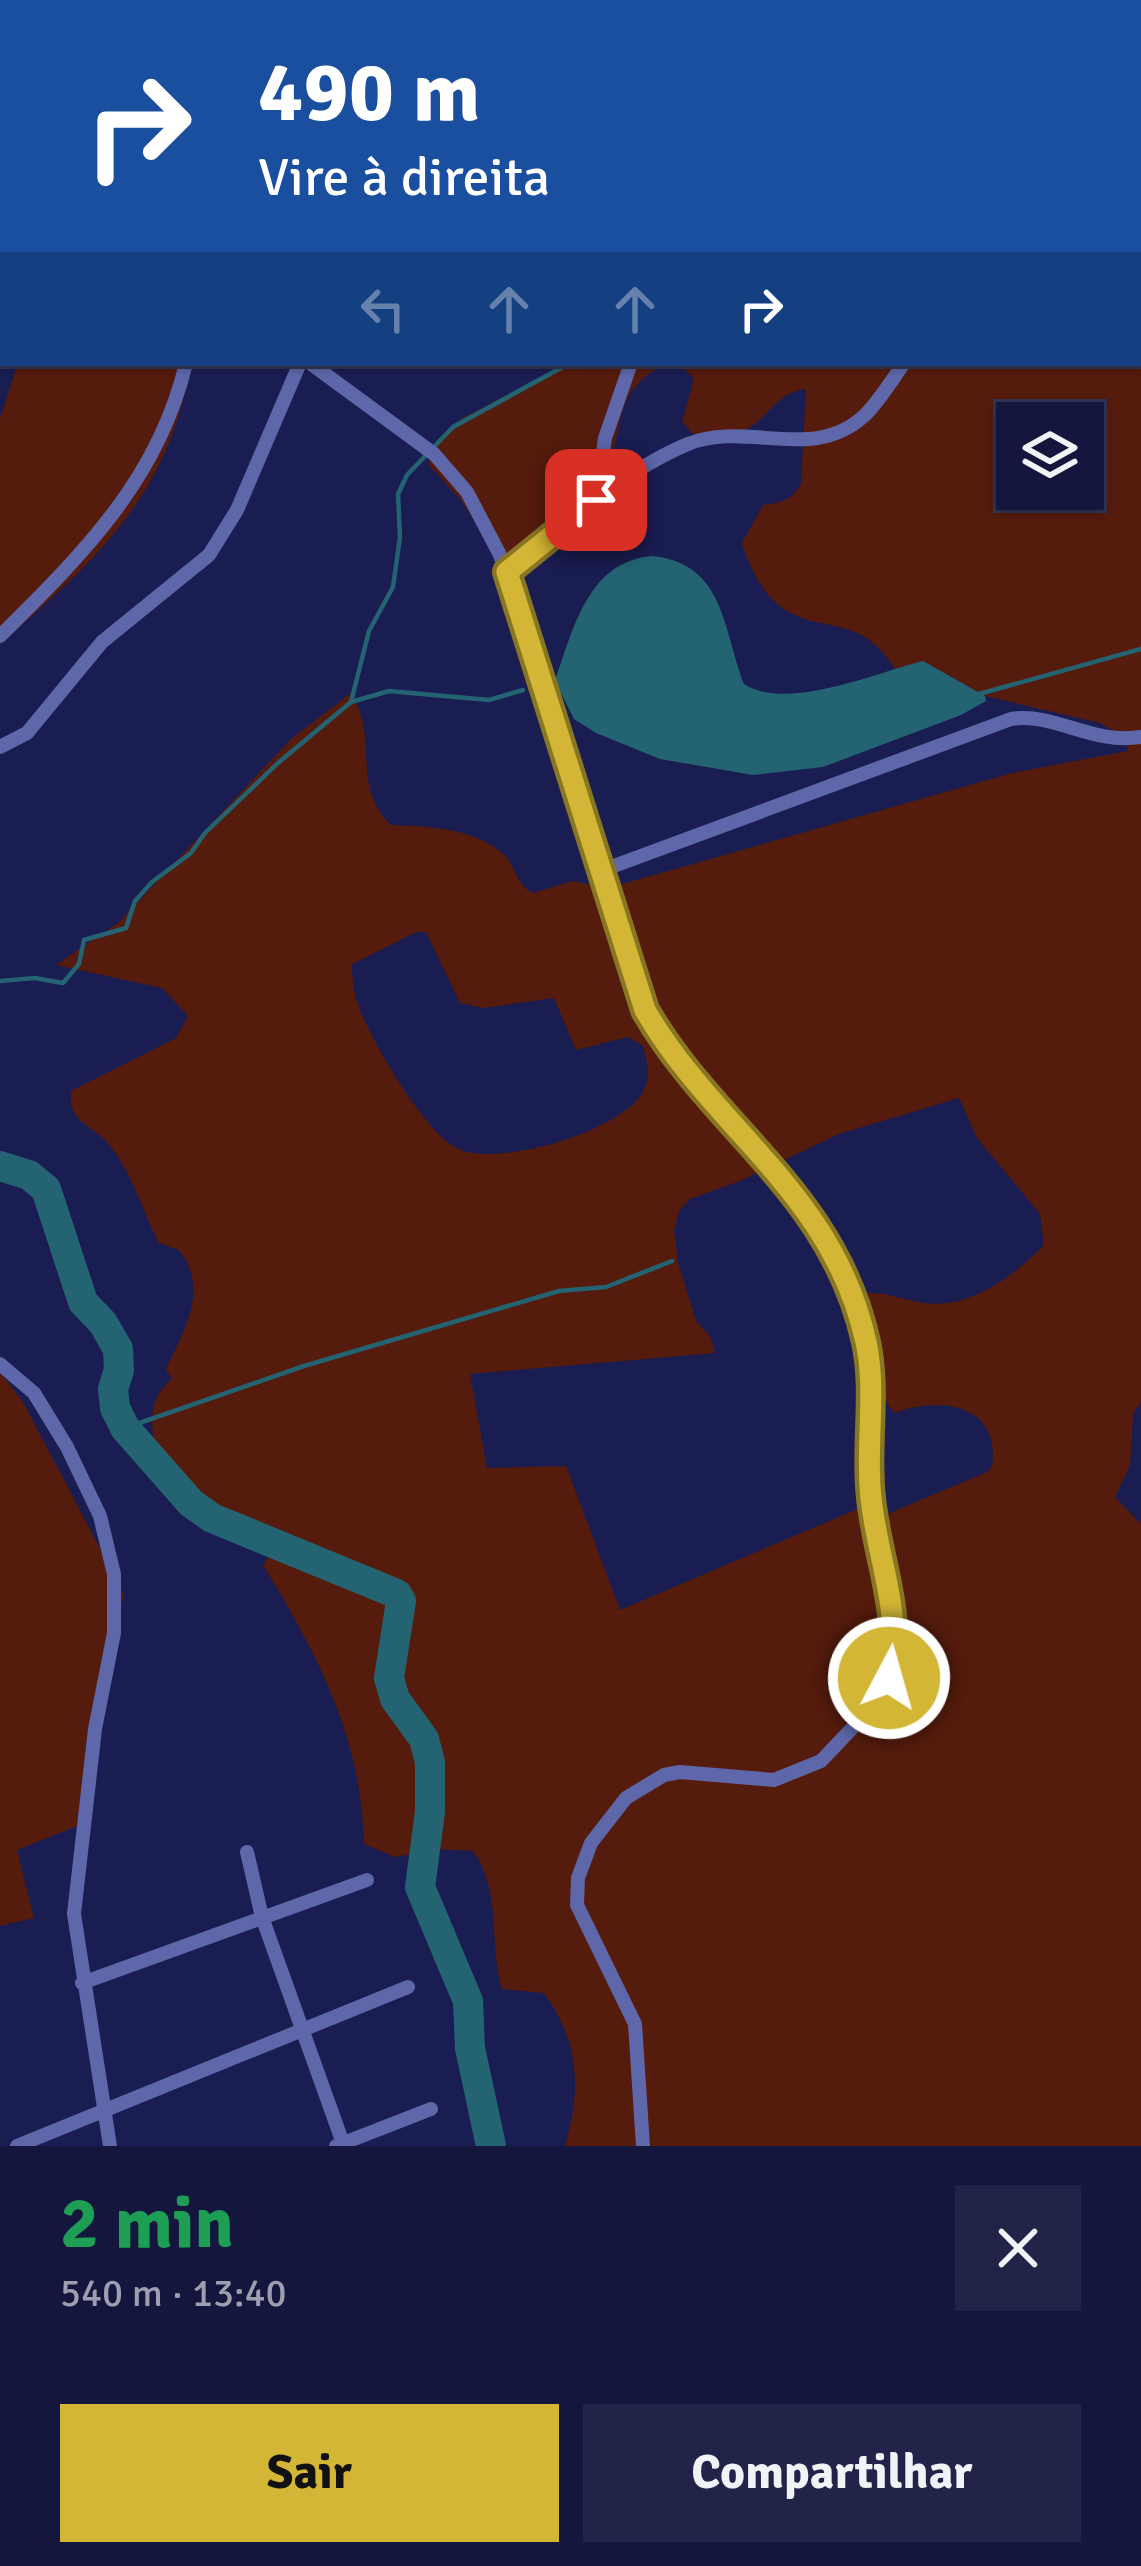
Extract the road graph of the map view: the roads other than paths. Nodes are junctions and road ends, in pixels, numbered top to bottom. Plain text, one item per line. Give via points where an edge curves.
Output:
1 (185, 366) edge
2 (299, 366) edge
3 (314, 366) edge
4 (630, 366) edge
5 (902, 366) edge
6 (596, 500) junction
7 (507, 572) junction
8 (0, 637) edge
9 (1141, 737) edge
10 (0, 747) edge
11 (603, 869) junction
12 (0, 1364) edge
13 (247, 1852) dead end
14 (367, 1880) dead end
15 (262, 1916) junction
16 (82, 1983) junction
17 (408, 1987) dead end
18 (302, 2030) junction
19 (431, 2108) dead end
20 (102, 2111) junction
21 (341, 2145) edge
22 (16, 2146) edge
23 (110, 2146) edge
24 (643, 2146) edge

1 - 8 street via 165,434 128,495
2 - 10 street via 209,555 102,642 27,733
3 - 7 street via 429,450 466,492
4 - 6 street via 605,438
5 - 6 street via 867,413 826,437 708,437
6 - 7 street
7 - 11 street
9 - 11 street via 1111,741 1011,719
11 - 24 street via 645,1010 812,1215 862,1329 871,1504 896,1632 877,1702 821,1761 774,1780 664,1775 626,1798 591,1844 578,1905 635,2024
12 - 16 street via 34,1393 67,1447 100,1516 114,1574 115,1634 94,1729 74,1914
13 - 15 street
14 - 15 street
15 - 16 street
15 - 18 street
16 - 20 street
17 - 18 street
18 - 20 street
18 - 21 street
19 - 21 street
20 - 22 street
20 - 23 street

